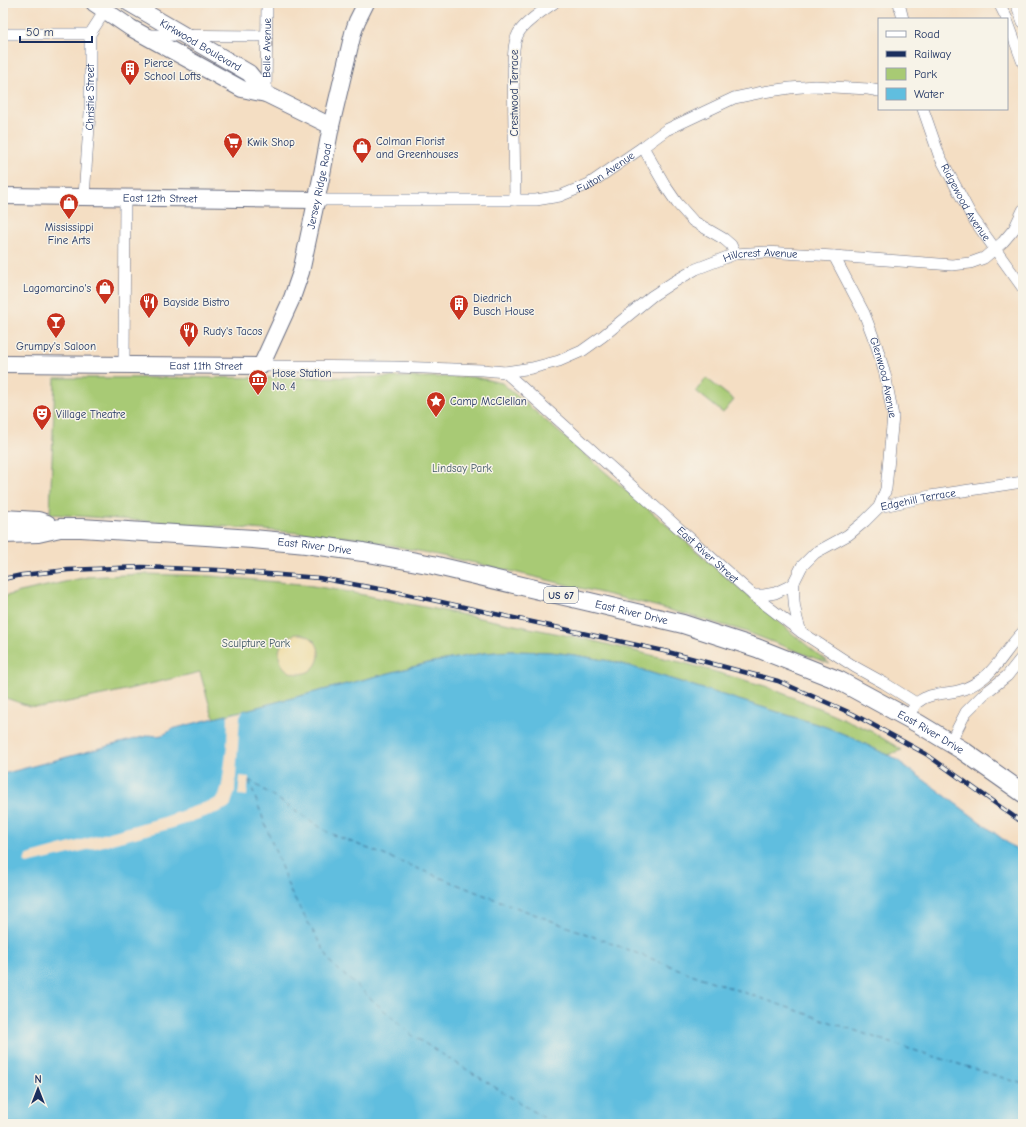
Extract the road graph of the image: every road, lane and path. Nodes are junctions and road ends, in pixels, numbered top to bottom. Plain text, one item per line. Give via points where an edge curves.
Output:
1 (129, 3) edge
2 (267, 3) edge
3 (366, 3) edge
4 (554, 3) edge
5 (900, 3) edge
6 (1000, 3) edge
7 (1016, 3) edge
8 (101, 5) edge
9 (903, 18) edge
10 (1007, 18) edge
11 (1008, 22) edge
12 (1023, 22) edge
13 (3, 34) edge
14 (90, 34) junction
15 (143, 35) junction
16 (185, 35) junction
17 (267, 36) junction
18 (1023, 63) edge
19 (878, 91) edge
20 (266, 94) junction
21 (923, 110) edge
22 (331, 126) junction
23 (643, 147) junction
24 (3, 196) edge
25 (84, 196) junction
26 (125, 197) junction
27 (317, 200) junction
28 (515, 200) junction
29 (1023, 210) edge
30 (995, 248) junction
31 (735, 254) junction
32 (834, 256) junction
33 (1023, 288) edge
34 (3, 364) edge
35 (124, 365) junction
36 (260, 366) junction
37 (505, 372) junction
38 (1023, 482) edge
39 (879, 507) junction
40 (3, 519) edge
41 (60, 528) junction
42 (3, 534) edge
43 (794, 582) junction
44 (753, 595) junction
45 (801, 632) junction
46 (1023, 632) edge
47 (1023, 656) edge
48 (976, 684) junction
49 (984, 694) junction
50 (912, 711) junction
51 (950, 743) junction
52 (1023, 794) edge

1 - 16 street, Kirkwood Boulevard
2 - 17 street, Belle Avenue
3 - 22 street, Jersey Ridge Road via 353,33
4 - 28 street, Crestwood Terrace via 518,33 514,44
5 - 9 street
6 - 10 street
7 - 12 street
8 - 14 street
8 - 15 street, Kirkwood Boulevard
11 - 18 street
13 - 14 street
14 - 25 street, Christie Street via 90,113
15 - 16 street
15 - 20 street, Kirkwood Boulevard via 242,89
16 - 17 street
16 - 20 street, Kirkwood Boulevard via 249,73
17 - 20 street, Belle Avenue
19 - 23 street, Fulton Avenue via 815,86 734,98 666,130
20 - 22 street, Kirkwood Boulevard
21 - 30 street, Ridgewood Avenue via 939,154 972,217
22 - 27 street, Jersey Ridge Road
23 - 28 street, Fulton Avenue via 589,184 560,196
23 - 31 street via 677,203 693,221 731,245
24 - 25 street, East 12th Street
25 - 26 street, East 12th Street
26 - 27 street, East 12th Street
26 - 35 street
27 - 28 street, Fulton Avenue
27 - 36 street, Jersey Ridge Road via 301,272 292,298
29 - 30 street, Hillcrest Avenue via 1014,229
30 - 32 street, Hillcrest Avenue via 984,258 952,265
30 - 33 street, Ridgewood Avenue
31 - 32 street, Hillcrest Avenue via 766,252
31 - 37 street, Hillcrest Avenue via 696,269 672,282 582,351 559,362
32 - 39 street, Glenwood Avenue via 864,313 877,347 893,416 886,488
34 - 35 street, East 11th Street
35 - 36 street, East 11th Street
36 - 37 street, East 11th Street via 395,367
37 - 44 street, East River Street
38 - 39 street, Edgehill Terrace via 930,496
39 - 43 street, Edgehill Terrace via 848,535 815,553 802,566
40 - 41 main road, East River Drive / US 67 via 38,521
41 - 42 main road, East River Drive / US 67 via 38,533
41 - 50 main road, East River Drive / US 67 via 306,544 432,565 683,624 757,648
43 - 44 street via 775,593
43 - 45 street, Edgehill Terrace via 794,607
44 - 45 street, East River Street
45 - 50 street, East River Street via 884,683
46 - 48 street via 1001,661
47 - 49 street via 1007,676
48 - 49 street
48 - 50 street via 962,690 928,696
49 - 51 street via 966,712
50 - 51 main road, East River Drive / US 67
51 - 52 main road, East River Drive / US 67

